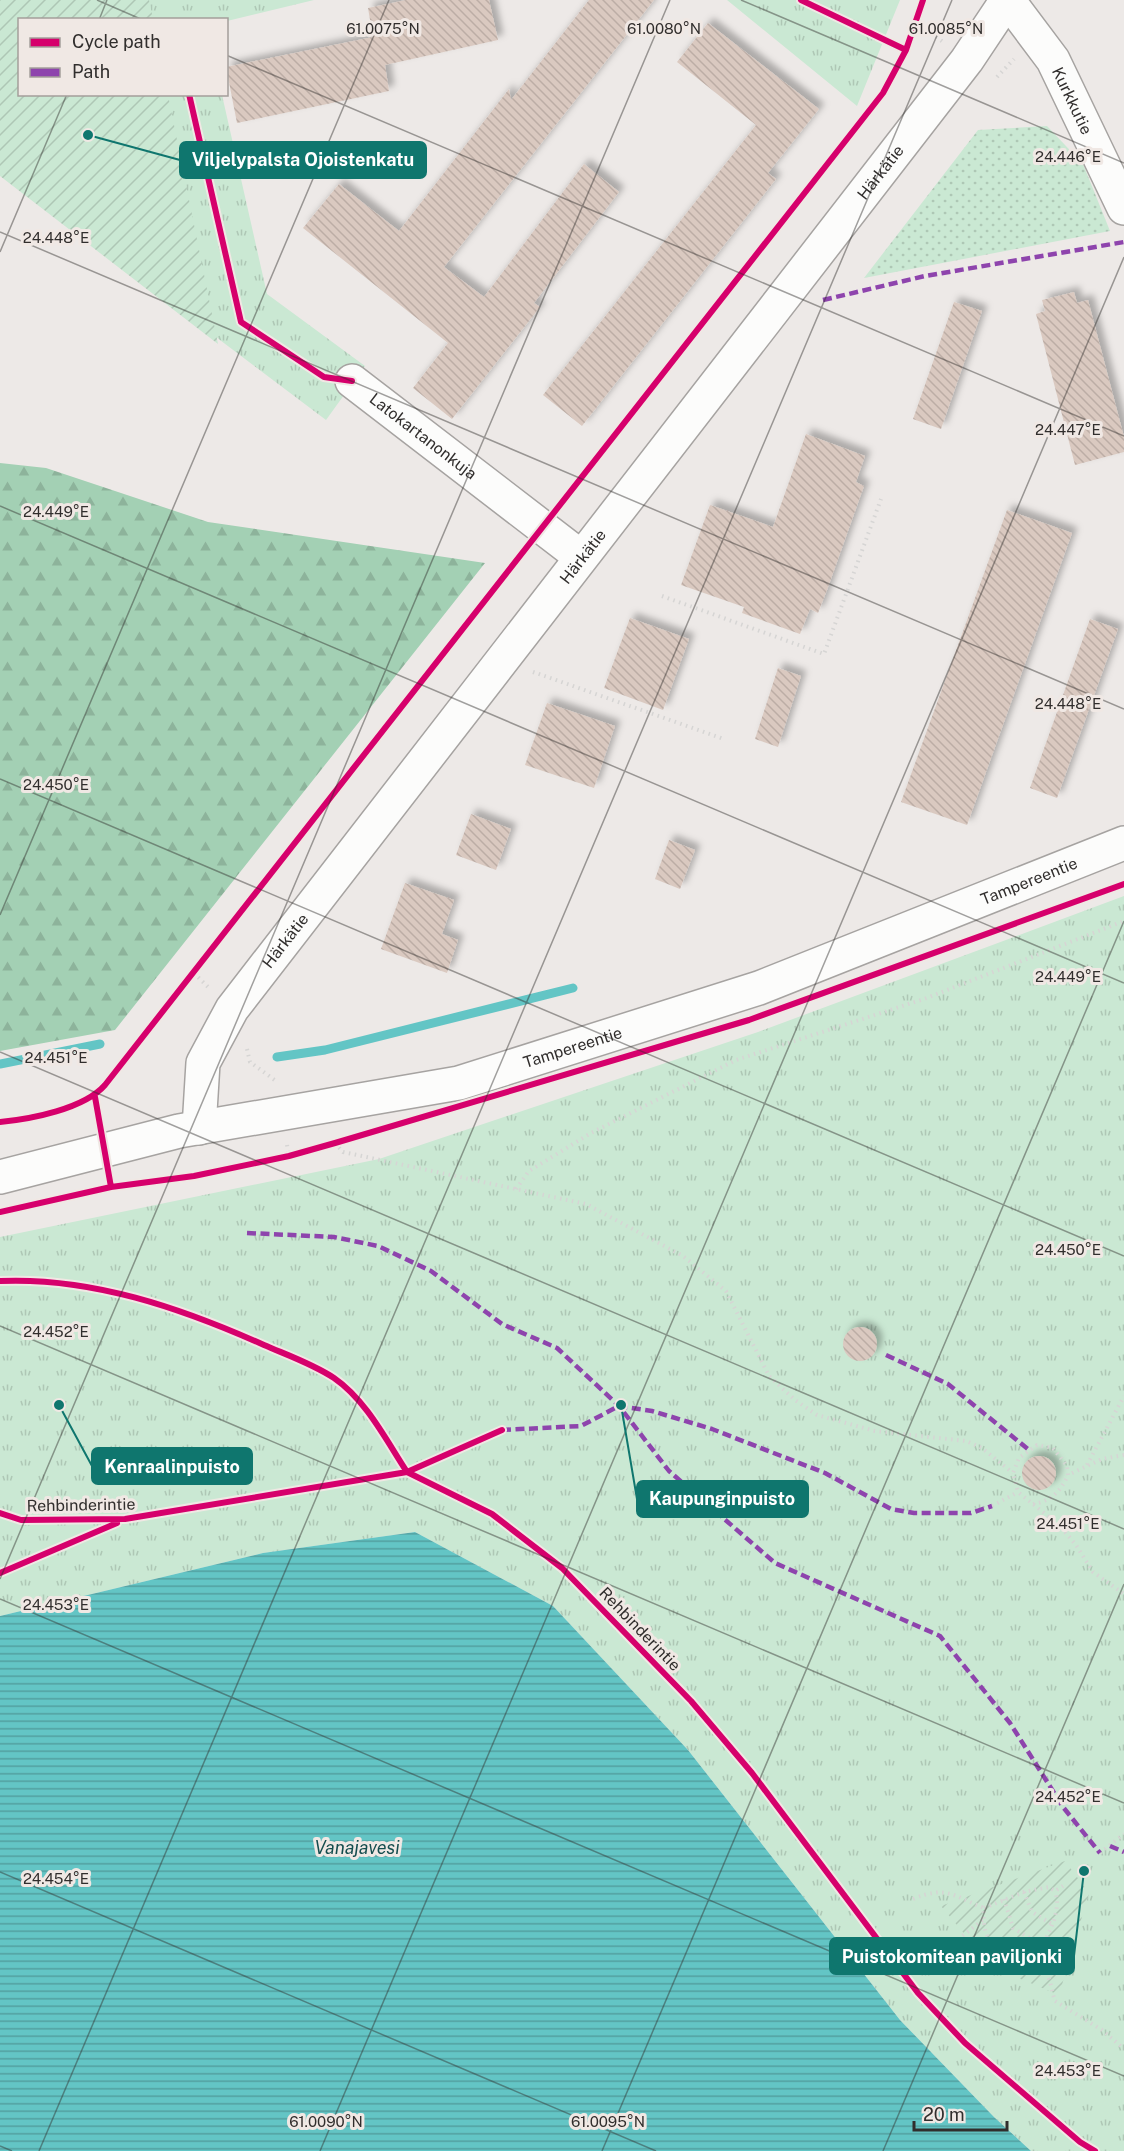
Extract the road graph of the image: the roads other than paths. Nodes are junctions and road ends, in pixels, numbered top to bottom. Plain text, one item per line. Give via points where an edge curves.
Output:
1 (1008, 0) edge
2 (1124, 208) edge
3 (352, 381) dead end
4 (581, 557) junction
5 (1124, 843) edge
6 (199, 1128) junction
7 (0, 1177) edge

1 - 2 main road, Kurkkutie via 1053,60
1 - 4 main road, Härkätie via 967,60
3 - 4 main road, Latokartanonkuja
4 - 6 main road, Härkätie via 513,671 232,1009 203,1063
5 - 6 main road, Tampereentie via 759,988 459,1083
6 - 7 main road, Tampereentie

